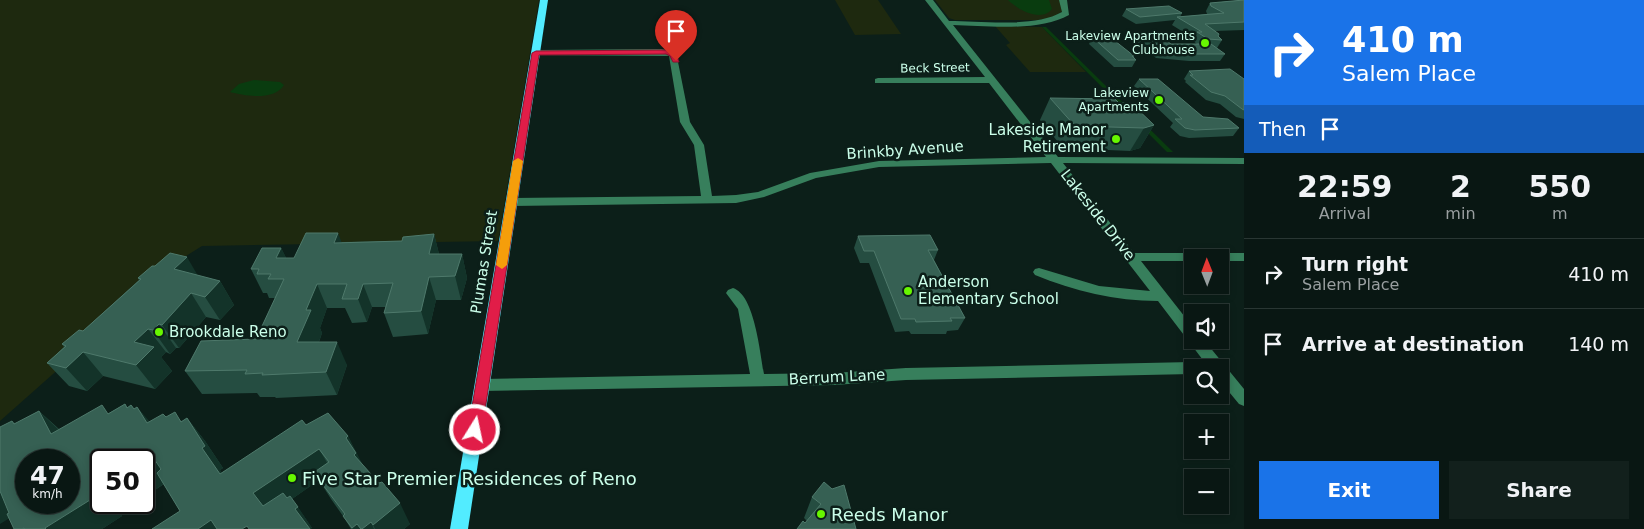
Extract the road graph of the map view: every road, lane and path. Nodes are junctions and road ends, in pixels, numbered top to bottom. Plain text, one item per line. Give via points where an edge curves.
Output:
1 (544, 0) edge
2 (929, 0) edge
3 (1064, 0) edge
4 (947, 23) junction
5 (536, 53) junction
6 (992, 80) junction
7 (878, 81) dead end
8 (1055, 160) junction
9 (1244, 161) edge
10 (706, 200) junction
11 (512, 202) junction
12 (1130, 256) junction
13 (1244, 257) edge
14 (1039, 272) dead end
15 (733, 293) dead end
16 (1162, 296) junction
17 (1184, 325) edge
18 (1203, 349) edge
19 (1211, 359) edge
20 (1184, 368) edge
21 (758, 380) junction
22 (1229, 381) edge
23 (482, 385) junction
24 (1244, 400) edge
25 (459, 529) edge

1 - 5 main road, Plumas Street
2 - 4 street, Lakeside Drive
3 - 4 street via 1066,13 1050,21
4 - 6 street, Lakeside Drive
5 - 10 street via 662,52 676,56 685,122 699,146
5 - 11 main road, Plumas Street
6 - 7 street, Beck Street
6 - 8 street, Lakeside Drive
8 - 9 street, Brinkby Avenue
8 - 10 street, Brinkby Avenue via 880,164 814,175 749,197
8 - 12 street, Lakeside Drive
10 - 11 street, Brinkby Avenue
11 - 23 main road, Plumas Street
12 - 13 street
12 - 16 street, Lakeside Drive
14 - 16 street via 1115,295
15 - 21 street via 744,308
16 - 17 street, Lakeside Drive
18 - 19 street
20 - 21 street, Berrum Lane
21 - 23 street, Berrum Lane
22 - 24 street
23 - 25 main road, Plumas Street

